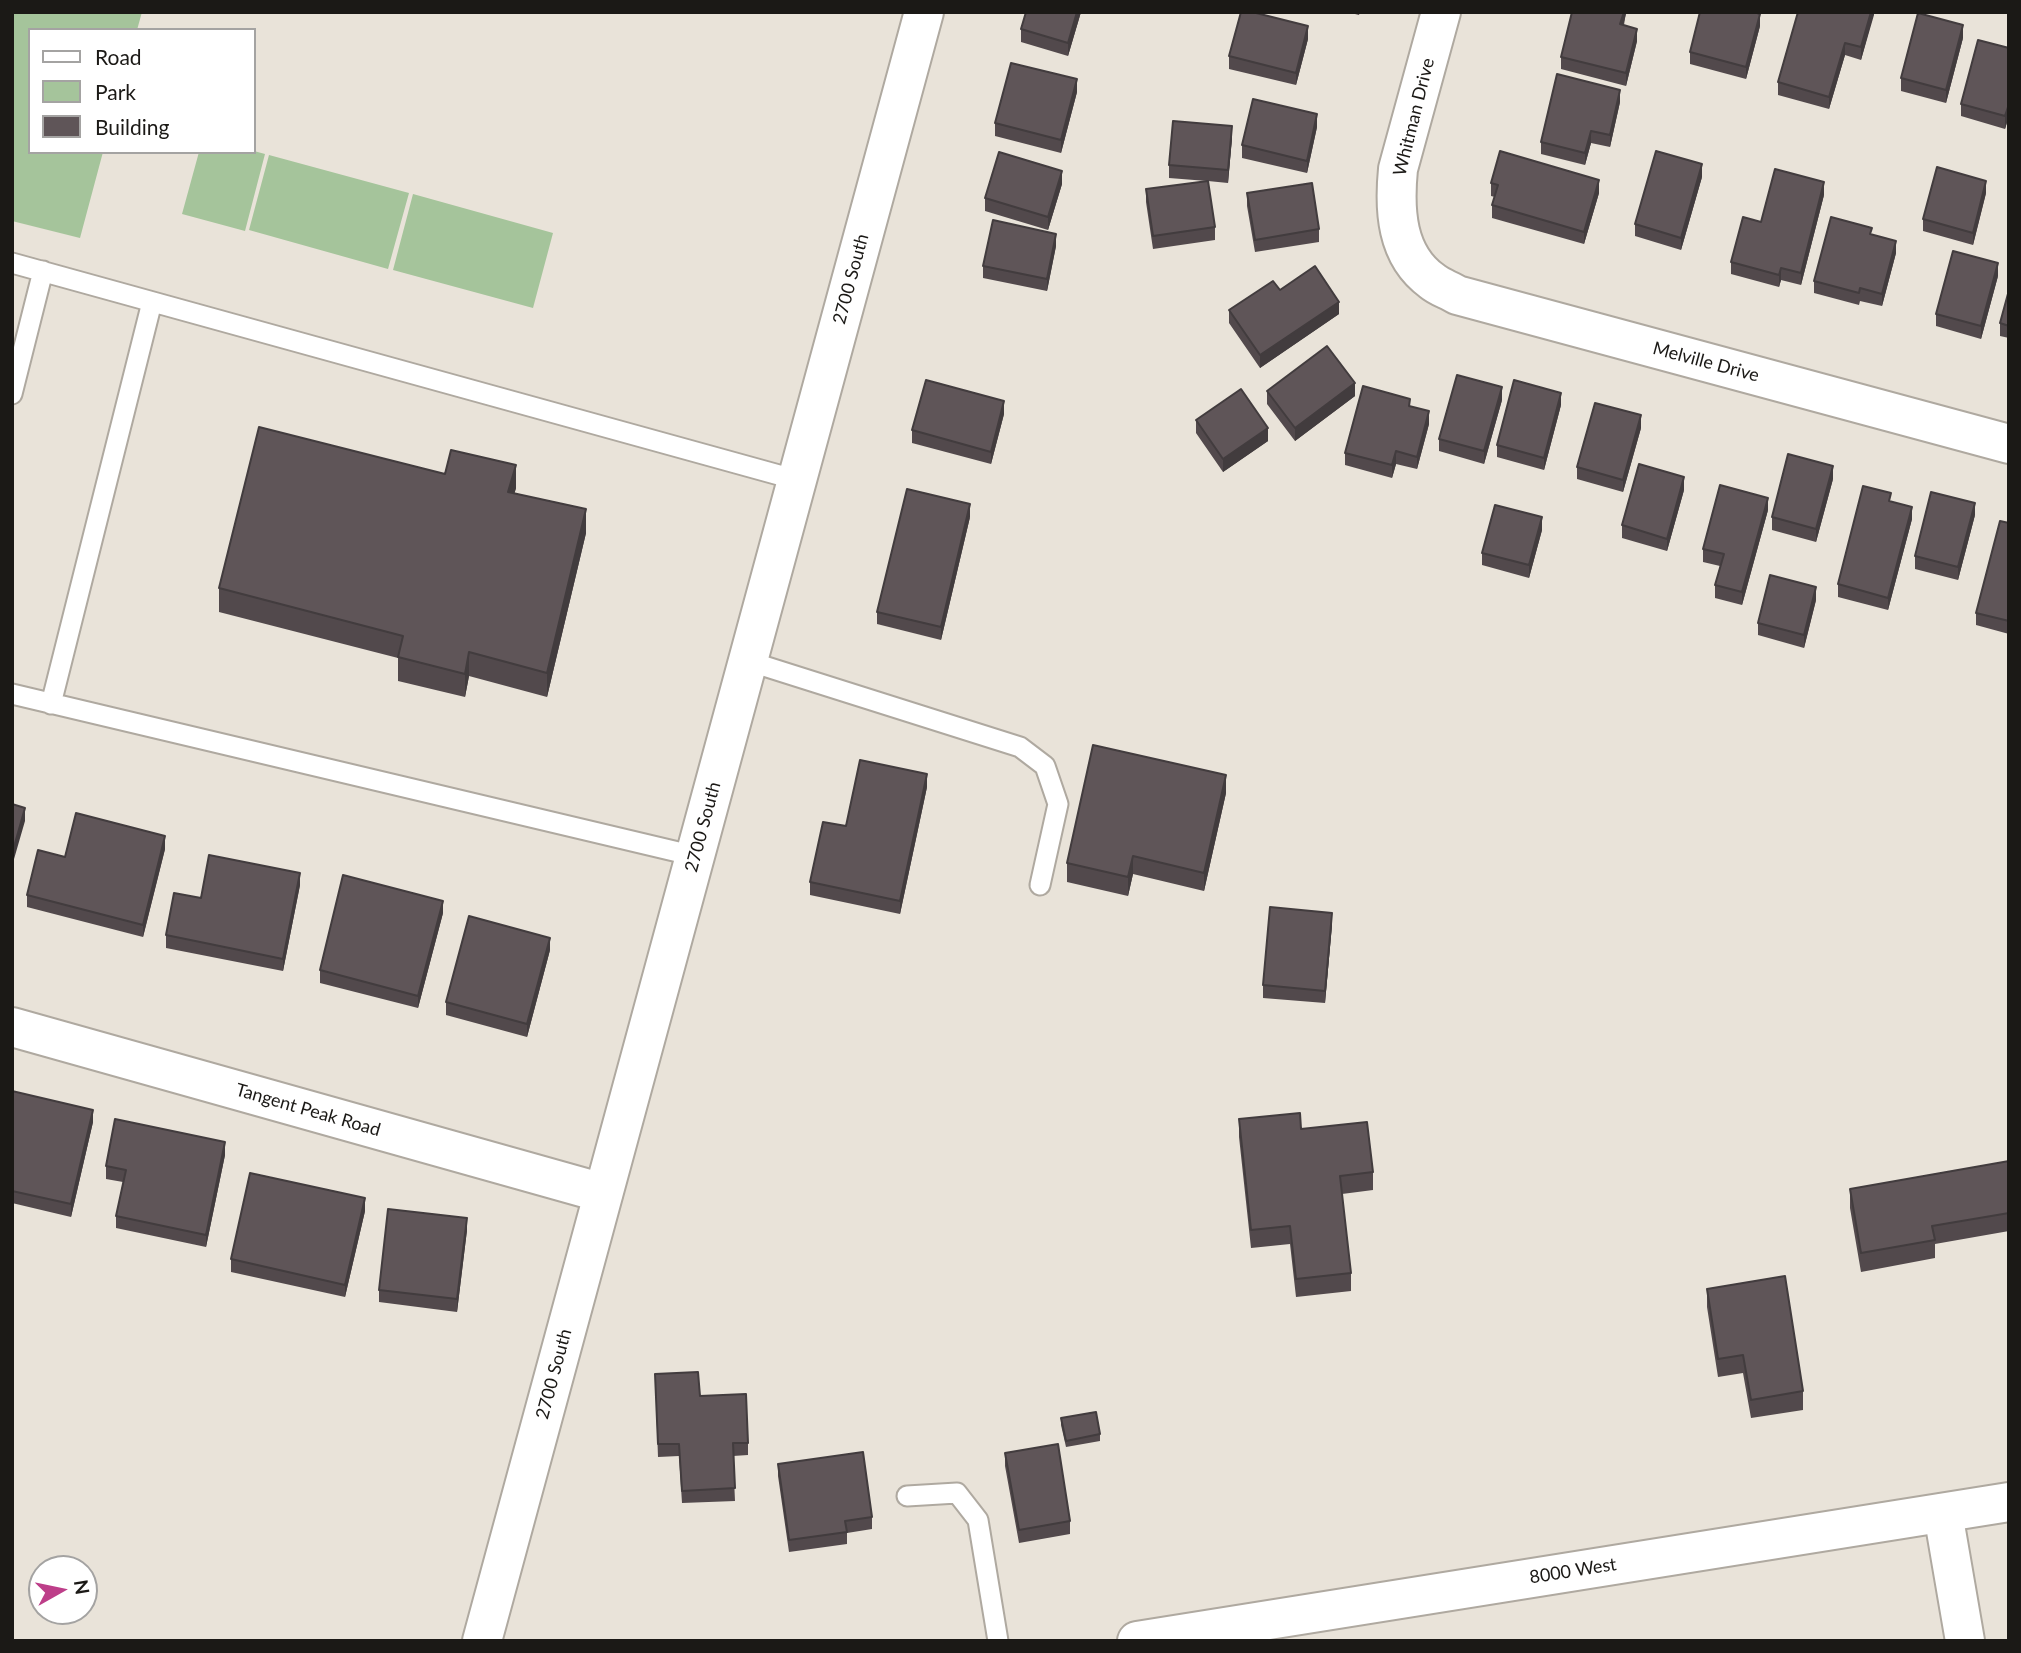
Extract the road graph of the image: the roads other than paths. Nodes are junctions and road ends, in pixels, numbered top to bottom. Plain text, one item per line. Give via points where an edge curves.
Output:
1 (924, 12) edge
2 (1441, 12) edge
3 (1413, 261) joint
4 (12, 263) edge
5 (43, 271) junction
6 (152, 302) junction
7 (12, 394) edge
8 (2009, 444) edge
9 (797, 480) junction
10 (748, 662) junction
11 (12, 694) edge
12 (51, 704) junction
13 (695, 856) junction
14 (1040, 886) dead end
15 (12, 1027) edge
16 (603, 1193) junction
17 (907, 1496) dead end
18 (2009, 1502) edge
19 (1943, 1513) junction
20 (482, 1641) edge
21 (998, 1641) edge
22 (1137, 1641) edge
23 (1965, 1641) edge

1 - 9 street, 2700 South
2 - 3 street, Whitman Drive via 1395,195 1396,220
3 - 8 street, Melville Drive via 1431,281 1457,295
4 - 5 lane
5 - 6 lane
5 - 7 lane
6 - 9 lane
6 - 12 lane
9 - 10 street, 2700 South
10 - 13 street, 2700 South
10 - 14 lane via 1020,747 1045,766 1058,804
11 - 12 lane
12 - 13 lane
13 - 16 street, 2700 South
15 - 16 street, Tangent Peak Road
16 - 20 street, 2700 South
17 - 21 lane via 957,1493 978,1520
18 - 19 street, 8000 West
19 - 22 street, 8000 West
19 - 23 street

